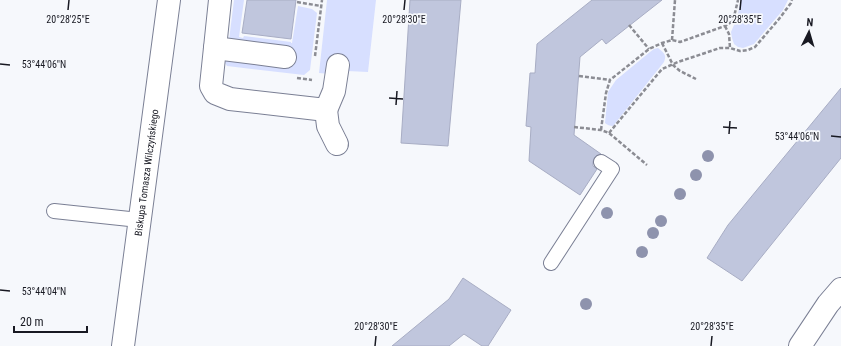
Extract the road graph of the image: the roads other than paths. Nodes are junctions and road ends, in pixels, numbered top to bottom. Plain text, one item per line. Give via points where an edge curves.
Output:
1 (169, 0) edge
2 (220, 0) edge
3 (215, 48) junction
4 (285, 57) dead end
5 (338, 65) dead end
6 (326, 110) junction
7 (337, 144) dead end
8 (602, 162) dead end
9 (54, 211) dead end
10 (140, 220) junction
11 (551, 263) dead end
12 (841, 289) edge
13 (123, 346) edge
14 (800, 346) edge

1 - 10 street, Biskupa Tomasza Wilczyńskiego
2 - 3 street
3 - 4 street
3 - 6 street via 211,86 215,94 230,99
5 - 6 street via 334,91
6 - 7 street via 328,126
8 - 11 lane via 612,169
9 - 10 lane
10 - 13 street, Biskupa Tomasza Wilczyńskiego
12 - 14 street

